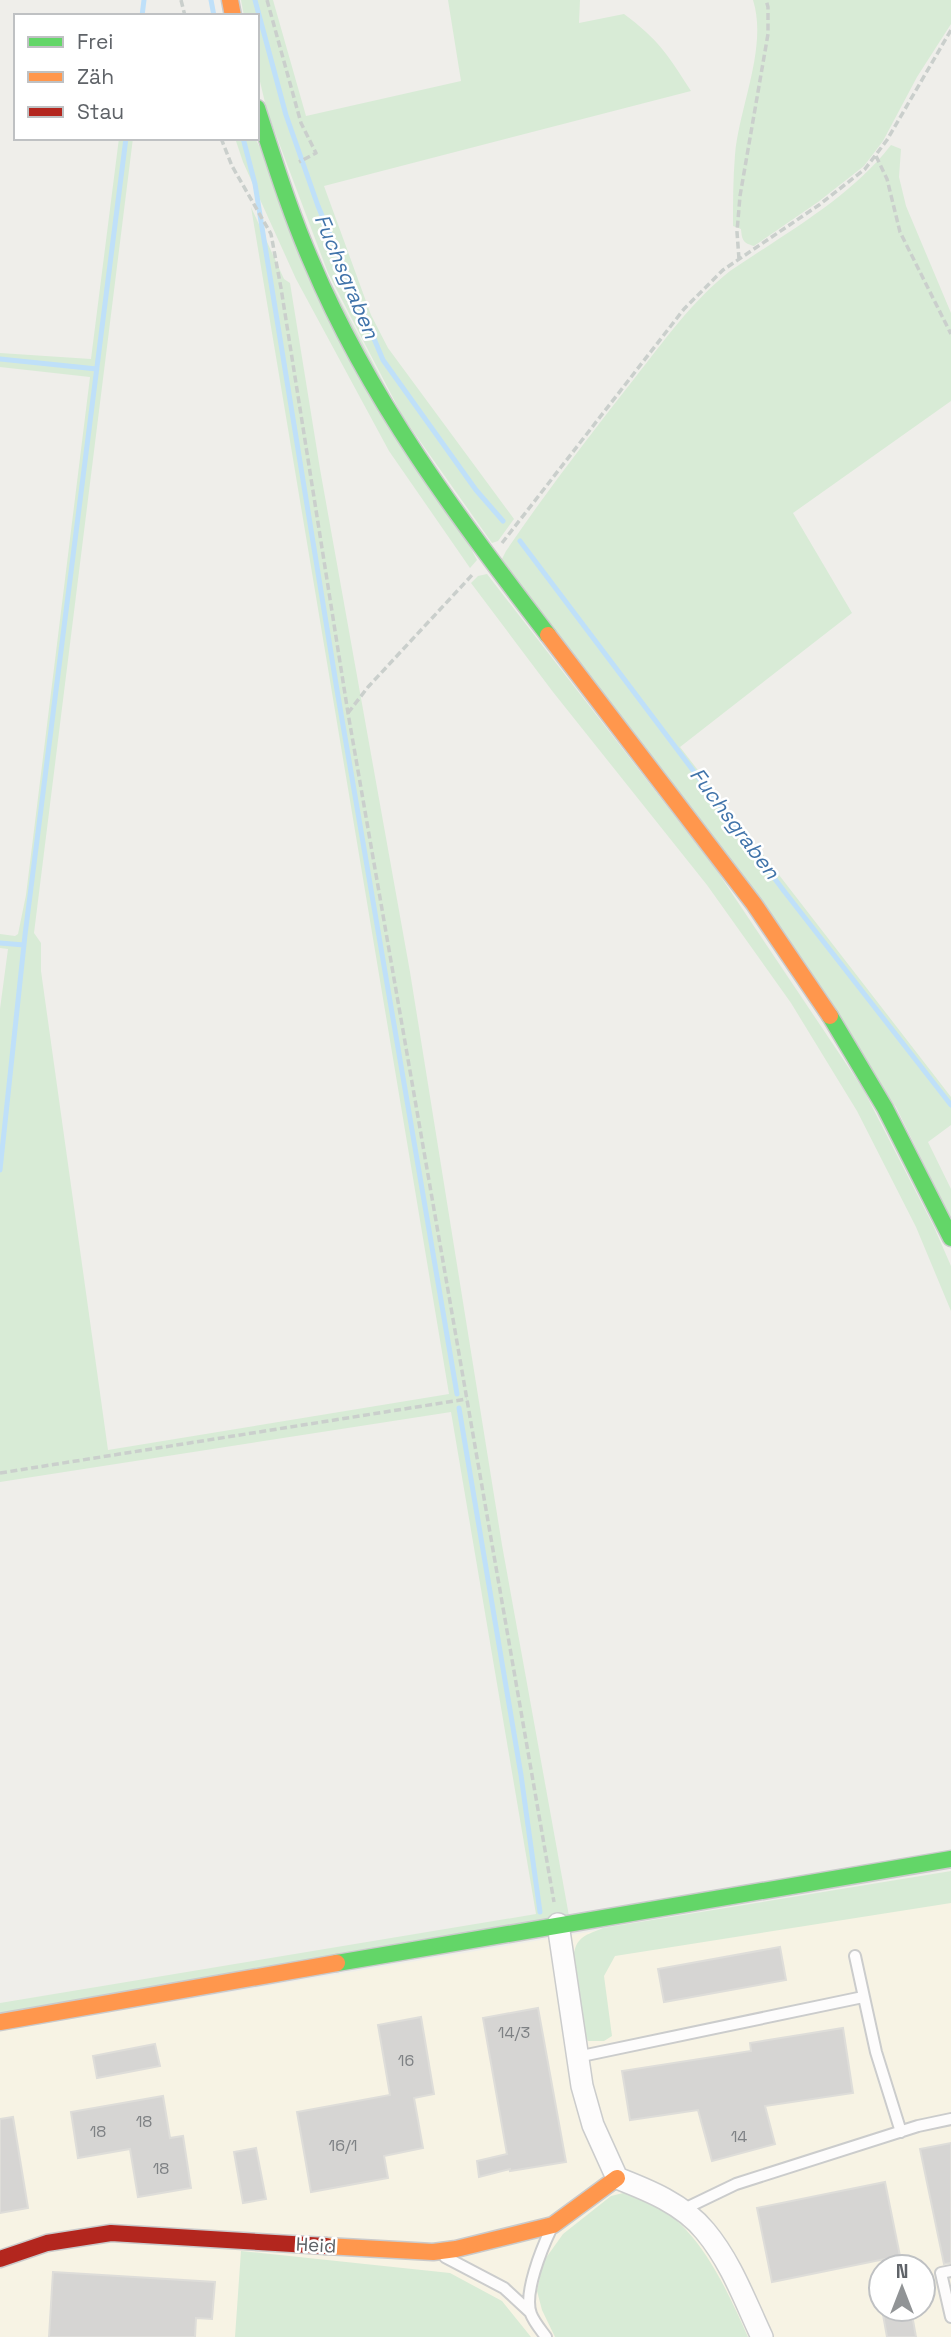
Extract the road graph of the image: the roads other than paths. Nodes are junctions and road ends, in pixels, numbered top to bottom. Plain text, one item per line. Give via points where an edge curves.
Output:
1 (259, 114) edge
2 (951, 1238) edge
3 (951, 1859) edge
4 (558, 1924) junction
5 (855, 1956) dead end
6 (863, 1997) junction
7 (0, 2022) edge
8 (578, 2057) junction
9 (951, 2119) edge
10 (901, 2132) junction
11 (617, 2178) junction
12 (682, 2210) junction
13 (553, 2225) junction
14 (433, 2252) junction
15 (0, 2259) edge
16 (951, 2270) edge
17 (530, 2312) junction
18 (951, 2317) edge
19 (546, 2337) edge
20 (762, 2337) edge

1 - 2 street via 313,266 361,362 420,460 488,558 797,965 885,1108
3 - 4 street
4 - 7 street
4 - 8 street
5 - 6 lane
6 - 8 lane
6 - 10 lane
8 - 11 street via 593,2125
9 - 10 lane
10 - 12 lane via 736,2184
11 - 12 street via 652,2191
11 - 13 street, Heid
12 - 20 street via 704,2229 726,2260
13 - 14 street, Heid
13 - 17 lane via 531,2284
14 - 15 street, Heid via 111,2233 47,2243
14 - 17 lane via 504,2288
16 - 18 lane via 941,2273
17 - 19 lane

